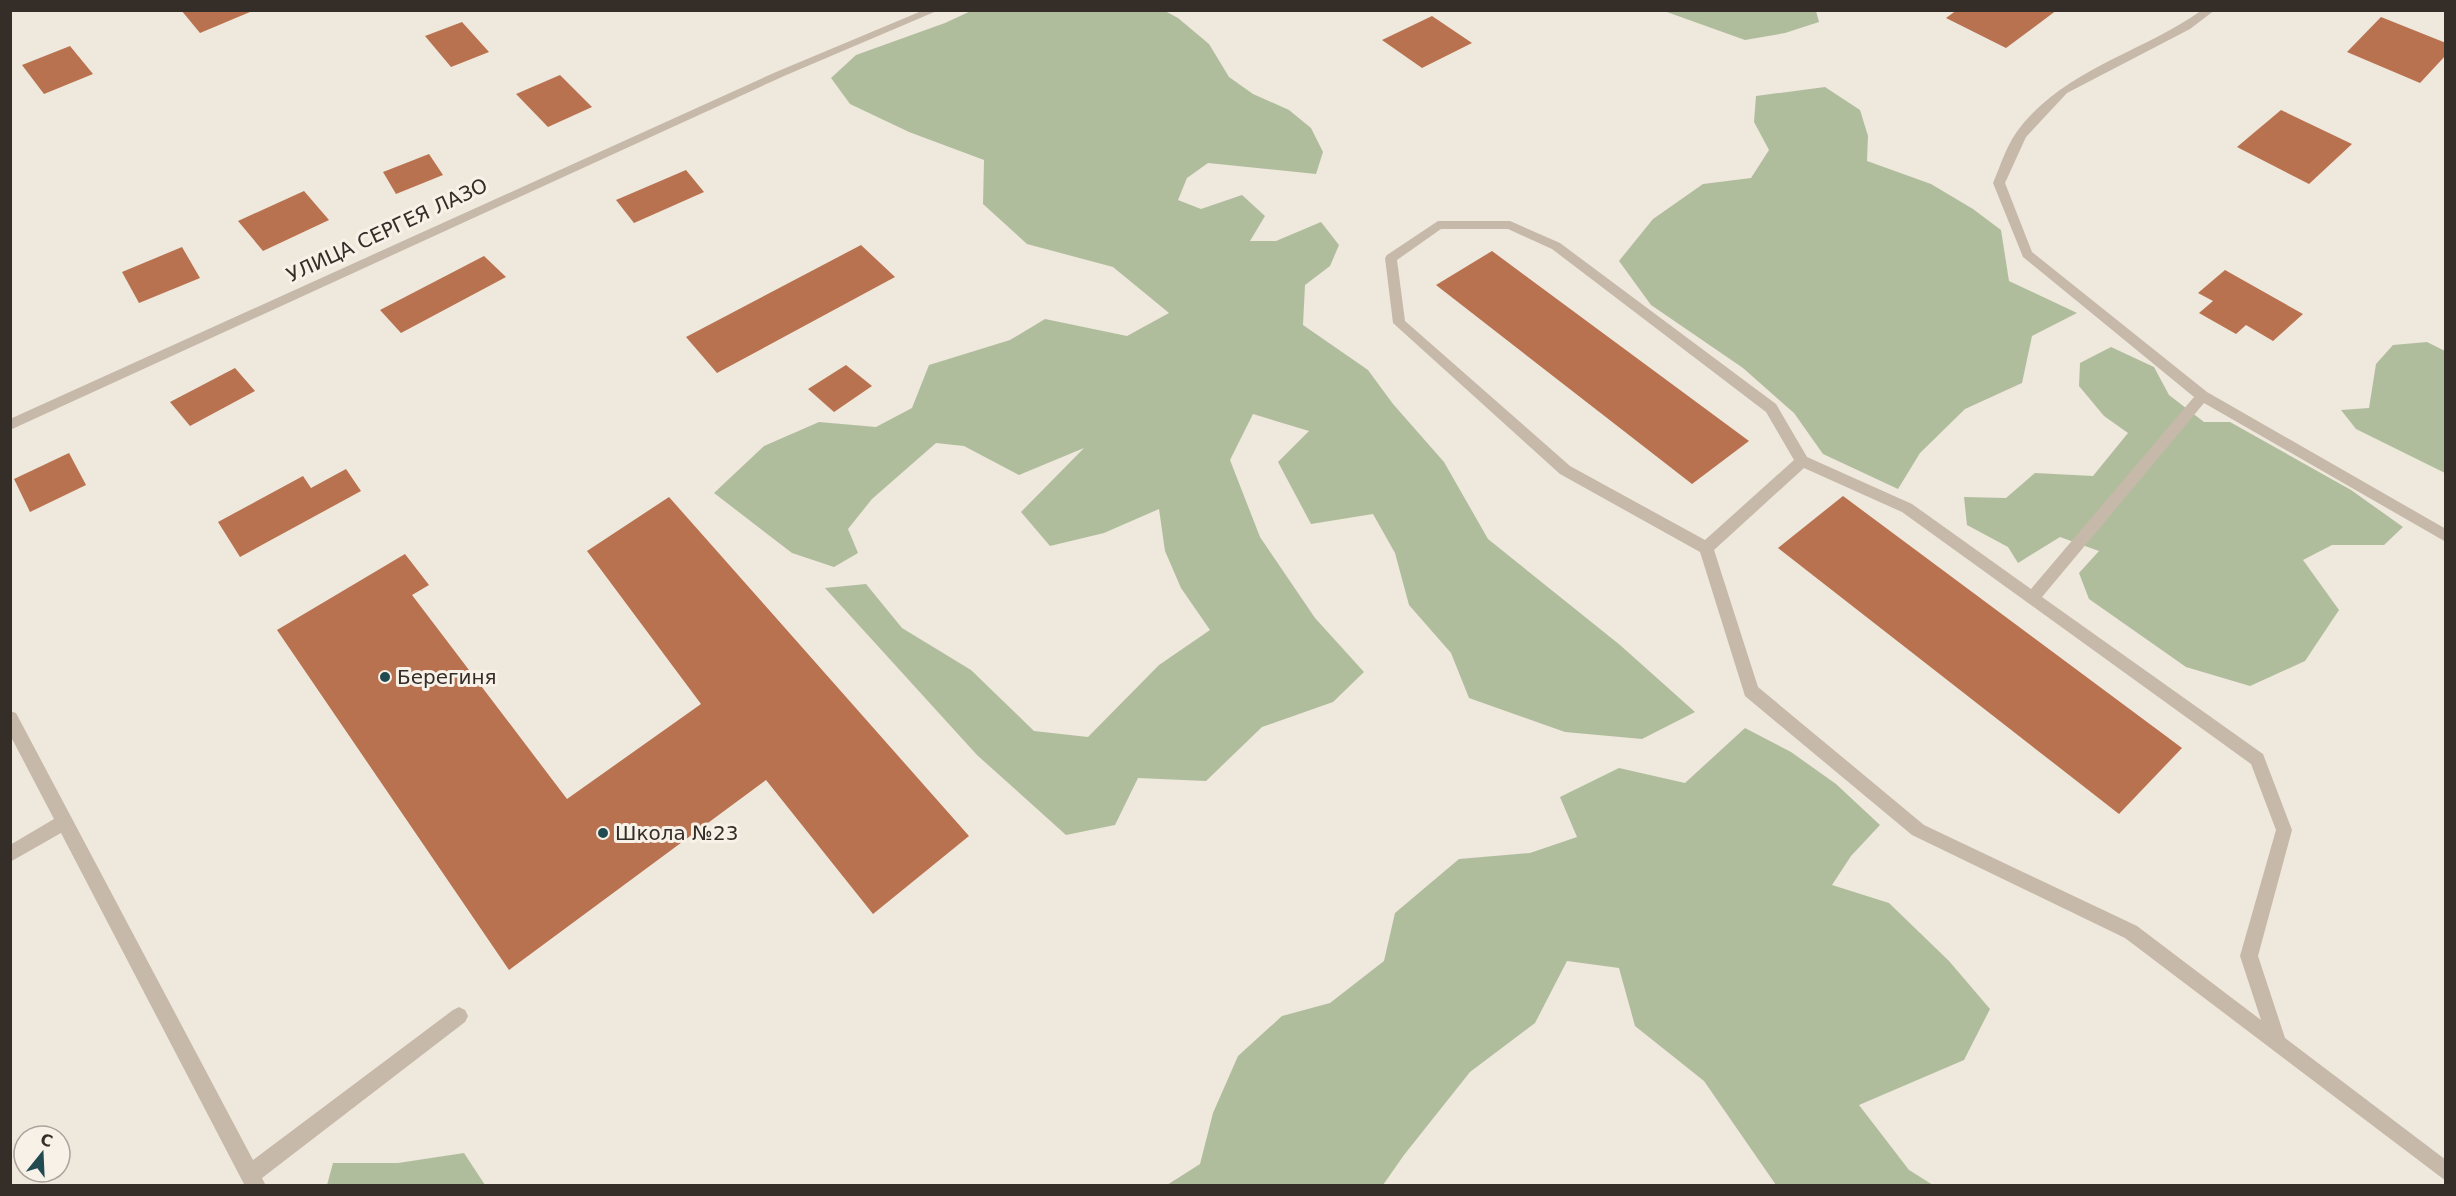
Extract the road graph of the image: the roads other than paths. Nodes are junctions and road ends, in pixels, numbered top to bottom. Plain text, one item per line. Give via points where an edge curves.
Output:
1 (934, 10) edge
2 (2210, 10) edge
3 (2202, 396) junction
4 (10, 425) edge
5 (1802, 461) junction
6 (2445, 536) edge
7 (1706, 548) junction
8 (2032, 598) junction
9 (10, 718) edge
10 (66, 821) junction
11 (10, 854) edge
12 (459, 1016) dead end
13 (2278, 1045) junction
14 (2445, 1172) edge
15 (254, 1180) edge

1 - 4 street, УЛИЦА СЕРГЕЯ ЛАЗО via 780,74
2 - 3 street via 2186,27 2063,91 2021,135 1999,183 2027,254
3 - 6 street
3 - 8 street
5 - 7 street
5 - 7 street via 1771,408 1556,246 1510,225 1438,225 1391,258 1399,323 1565,470
5 - 8 street via 1907,508
7 - 13 street via 1750,691 1918,830 2131,932
8 - 13 street via 2257,759 2283,830 2249,956
9 - 10 street
10 - 11 street
10 - 15 street
12 - 15 street
13 - 14 street

